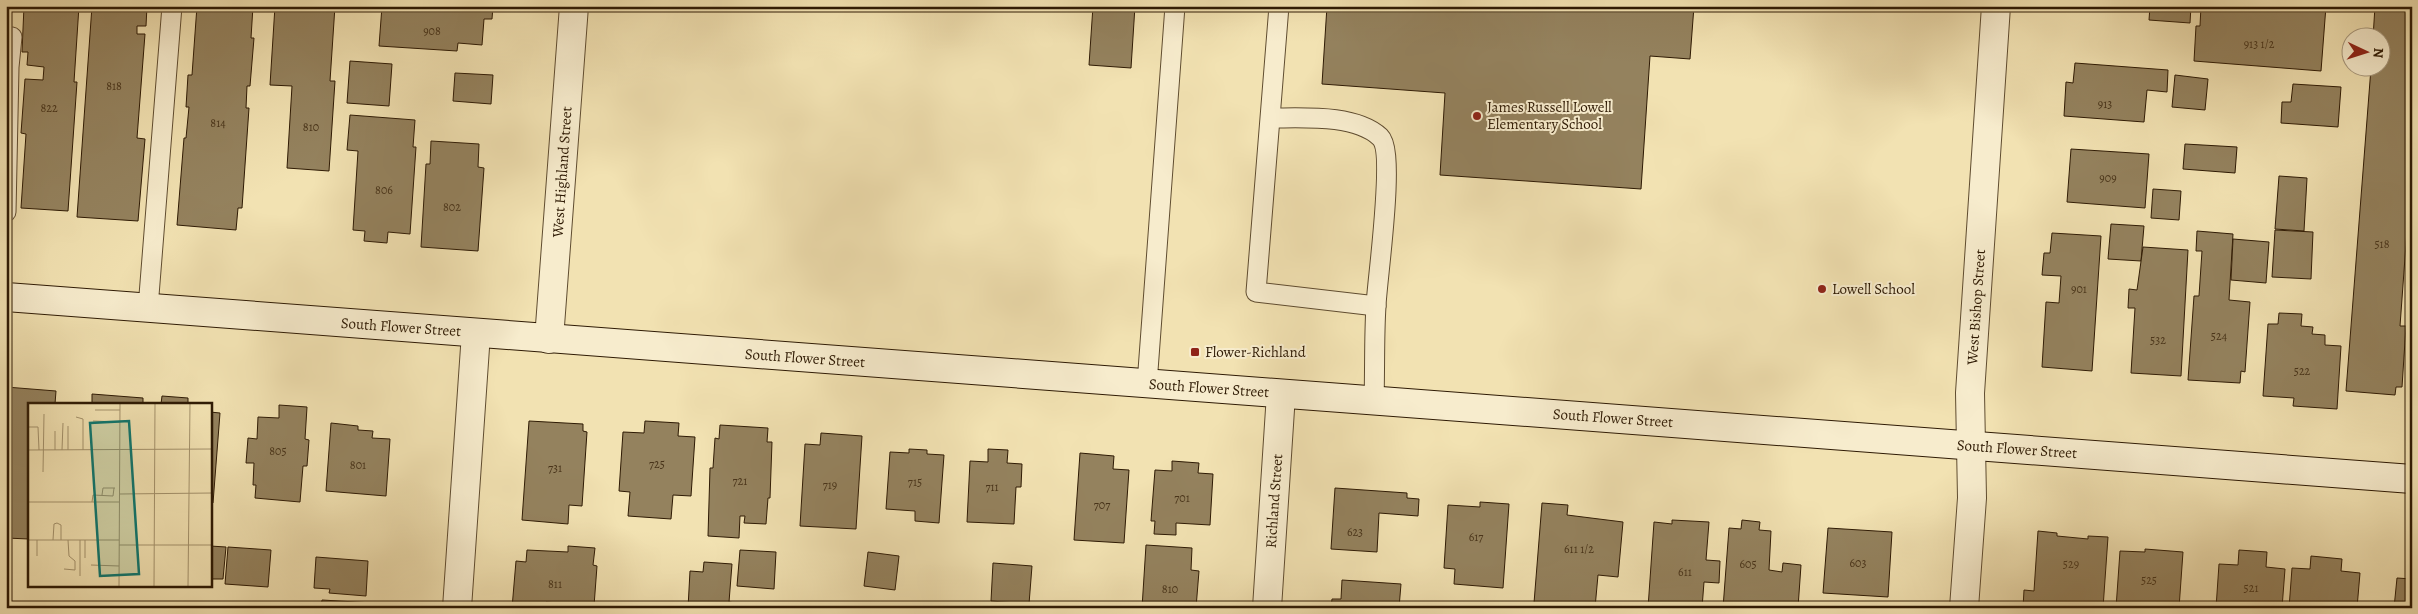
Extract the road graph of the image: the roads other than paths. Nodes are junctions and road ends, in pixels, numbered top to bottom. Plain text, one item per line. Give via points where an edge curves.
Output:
1 (172, 6) edge
2 (574, 6) edge
3 (1175, 6) edge
4 (1279, 6) edge
5 (1996, 6) edge
6 (12, 37) dead end
7 (1271, 118) junction
8 (6, 212) edge
9 (6, 298) edge
10 (1376, 306) junction
11 (148, 308) junction
12 (476, 333) junction
13 (549, 339) junction
14 (1147, 384) junction
15 (1281, 394) junction
16 (1374, 401) junction
17 (1971, 445) junction
18 (2412, 478) edge
19 (457, 608) edge
20 (1267, 608) edge
21 (1964, 608) edge

1 - 11 lane
2 - 13 street, West Highland Street
3 - 14 lane
4 - 7 lane
5 - 17 street, West Bishop Street via 1970,393
6 - 8 lane
7 - 10 lane via 1318,118 1365,126 1382,139 1387,155 1387,187
7 - 10 lane via 1256,292
9 - 11 street, South Flower Street
10 - 16 lane
11 - 12 street, South Flower Street
12 - 13 street, South Flower Street
12 - 19 street
13 - 14 street, South Flower Street
14 - 15 street, South Flower Street
15 - 16 street, South Flower Street
15 - 20 street, Richland Street
16 - 17 street, South Flower Street
17 - 18 street, South Flower Street
17 - 21 street, West Bishop Street via 1972,498

